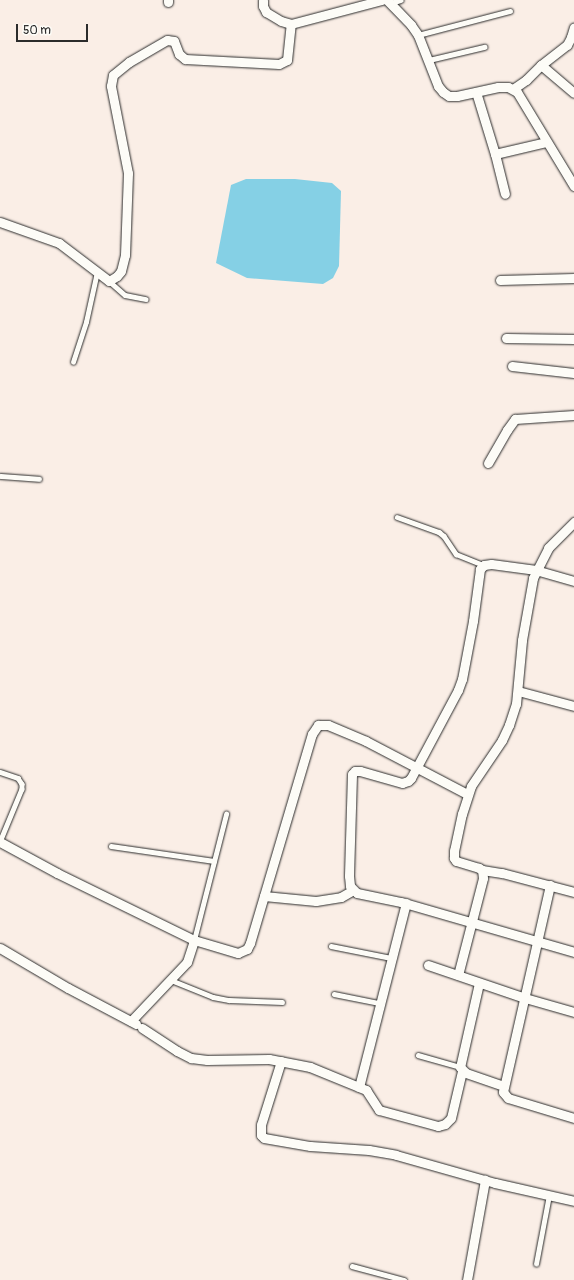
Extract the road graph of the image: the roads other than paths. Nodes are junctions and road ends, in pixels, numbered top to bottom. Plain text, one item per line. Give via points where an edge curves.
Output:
1 (263, 0) edge
2 (401, 0) edge
3 (386, 1) edge
4 (510, 11) dead end
5 (291, 24) junction
6 (574, 27) edge
7 (418, 35) junction
8 (484, 47) dead end
9 (430, 60) junction
10 (541, 65) junction
11 (513, 89) junction
12 (476, 92) junction
13 (574, 93) edge
14 (546, 142) junction
15 (495, 154) junction
16 (574, 186) edge
17 (504, 194) dead end
18 (0, 222) edge
19 (97, 272) junction
20 (574, 278) edge
21 (500, 280) dead end
22 (109, 281) junction
23 (146, 299) dead end
24 (506, 338) dead end
25 (574, 339) edge
26 (73, 362) dead end
27 (512, 366) dead end
28 (574, 373) edge
29 (574, 415) edge
30 (488, 463) dead end
31 (0, 476) edge
32 (39, 479) dead end
33 (397, 517) dead end
34 (574, 522) edge
35 (484, 565) junction
36 (536, 570) junction
37 (574, 581) edge
38 (518, 691) junction
39 (574, 706) edge
40 (416, 768) junction
41 (0, 772) edge
42 (467, 794) junction
43 (226, 814) dead end
44 (0, 842) edge
45 (110, 846) dead end
46 (214, 861) junction
47 (482, 870) junction
48 (550, 886) junction
49 (353, 890) junction
50 (574, 892) edge
51 (264, 896) junction
52 (406, 903) junction
53 (472, 922) junction
54 (194, 940) junction
55 (538, 943) junction
56 (330, 946) dead end
57 (0, 948) edge
58 (574, 952) edge
59 (391, 958) junction
60 (428, 965) dead end
61 (458, 975) junction
62 (171, 980) junction
63 (479, 982) junction
64 (334, 994) dead end
65 (525, 998) junction
66 (282, 1002) dead end
67 (379, 1004) junction
68 (574, 1012) edge
69 (137, 1024) junction
70 (418, 1055) dead end
71 (281, 1061) junction
72 (461, 1069) junction
73 (359, 1086) junction
74 (503, 1086) junction
75 (574, 1118) edge
76 (485, 1180) junction
77 (549, 1195) junction
78 (574, 1201) edge
79 (536, 1264) dead end
80 (352, 1266) dead end
81 (404, 1280) edge
82 (467, 1280) edge

1 - 5 street via 266,12
2 - 3 lane
3 - 5 street
3 - 7 street
4 - 7 lane
5 - 22 street via 287,60 279,64 185,59 179,54 174,41 167,40 129,62 113,75 111,86 126,156 128,192 124,265 117,276
6 - 10 street via 567,45
7 - 9 street
8 - 9 lane
9 - 12 street via 438,86 443,92 449,96
10 - 11 street
10 - 13 street
11 - 12 street via 498,87
11 - 14 street via 520,96
12 - 15 street
14 - 15 street
14 - 16 street
15 - 17 street
18 - 19 street via 59,244
19 - 22 street
19 - 26 lane via 86,322
20 - 21 street
22 - 23 lane via 125,295
24 - 25 street
27 - 28 street
29 - 30 street via 515,419
31 - 32 lane
33 - 35 lane via 439,532 456,554
34 - 36 street via 548,548
35 - 36 street
35 - 40 street via 477,578 473,621 462,679
36 - 37 street
36 - 38 street via 527,602
38 - 39 street
38 - 42 street via 504,735
40 - 42 street
40 - 49 street via 405,783 360,771 352,774 349,876
40 - 51 street via 328,725 318,725 312,734
41 - 44 lane via 18,778 22,784
42 - 47 street via 453,855 456,861
43 - 46 lane
44 - 54 street
45 - 46 lane
46 - 54 lane
47 - 48 street
47 - 53 street via 483,878
48 - 50 street
48 - 55 street
49 - 51 street via 341,897 316,901
49 - 52 street
51 - 54 street via 250,943 244,952 232,952
52 - 53 street
52 - 59 street
53 - 55 street
53 - 61 street
54 - 62 street via 187,962
55 - 58 street
55 - 65 street
56 - 59 lane
57 - 69 street
59 - 67 street
60 - 61 street
61 - 63 street
62 - 66 lane via 213,997
62 - 69 street
63 - 65 street
63 - 72 street
64 - 67 lane
65 - 68 street
65 - 74 street
67 - 73 street
69 - 71 street via 191,1058
70 - 72 lane
71 - 73 street via 310,1067
71 - 76 street via 261,1125 261,1135 264,1138 310,1146 369,1150 396,1155
72 - 73 street via 451,1118 449,1122 441,1125 379,1110 370,1094
72 - 74 street
74 - 75 street via 503,1092 508,1098
76 - 77 street
76 - 82 street
77 - 78 street
77 - 79 lane
80 - 81 lane

